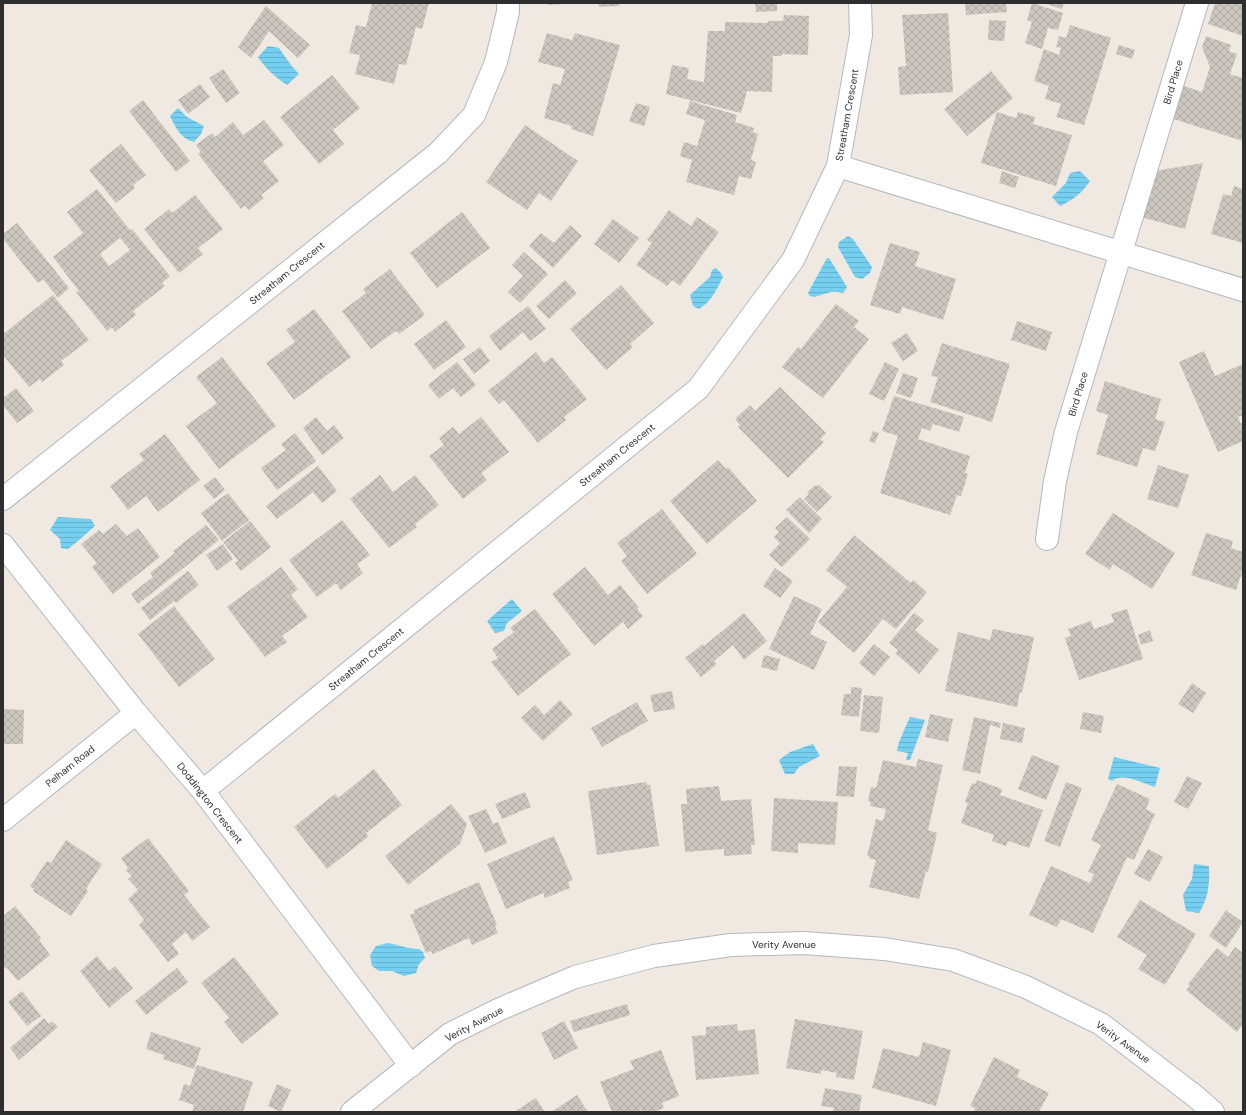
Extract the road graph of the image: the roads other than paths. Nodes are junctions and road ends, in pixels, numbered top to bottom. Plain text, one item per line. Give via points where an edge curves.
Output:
1 (508, 3) edge
2 (860, 3) edge
3 (1197, 3) edge
4 (838, 166) junction
5 (1121, 252) junction
6 (1243, 290) edge
7 (3, 499) edge
8 (1047, 539) dead end
9 (3, 545) edge
10 (136, 713) junction
11 (203, 791) junction
12 (3, 820) edge
13 (411, 1066) junction
14 (352, 1112) edge
15 (1213, 1112) edge

1 - 7 street, Streatham Crescent via 496,62 474,115 438,153
2 - 4 street, Streatham Crescent via 861,35
3 - 5 street, Bird Place
4 - 5 street
4 - 11 street, Streatham Crescent via 793,260 698,389
5 - 6 street
5 - 8 street, Bird Place via 1066,432 1055,481
9 - 10 street, Doddington Crescent
10 - 11 street, Doddington Crescent
10 - 12 street, Pelham Road
11 - 13 street, Doddington Crescent
13 - 14 street, Verity Avenue
13 - 15 street, Verity Avenue via 450,1034 575,978 654,956 731,945 804,943 884,949 953,960 1026,987 1101,1024

